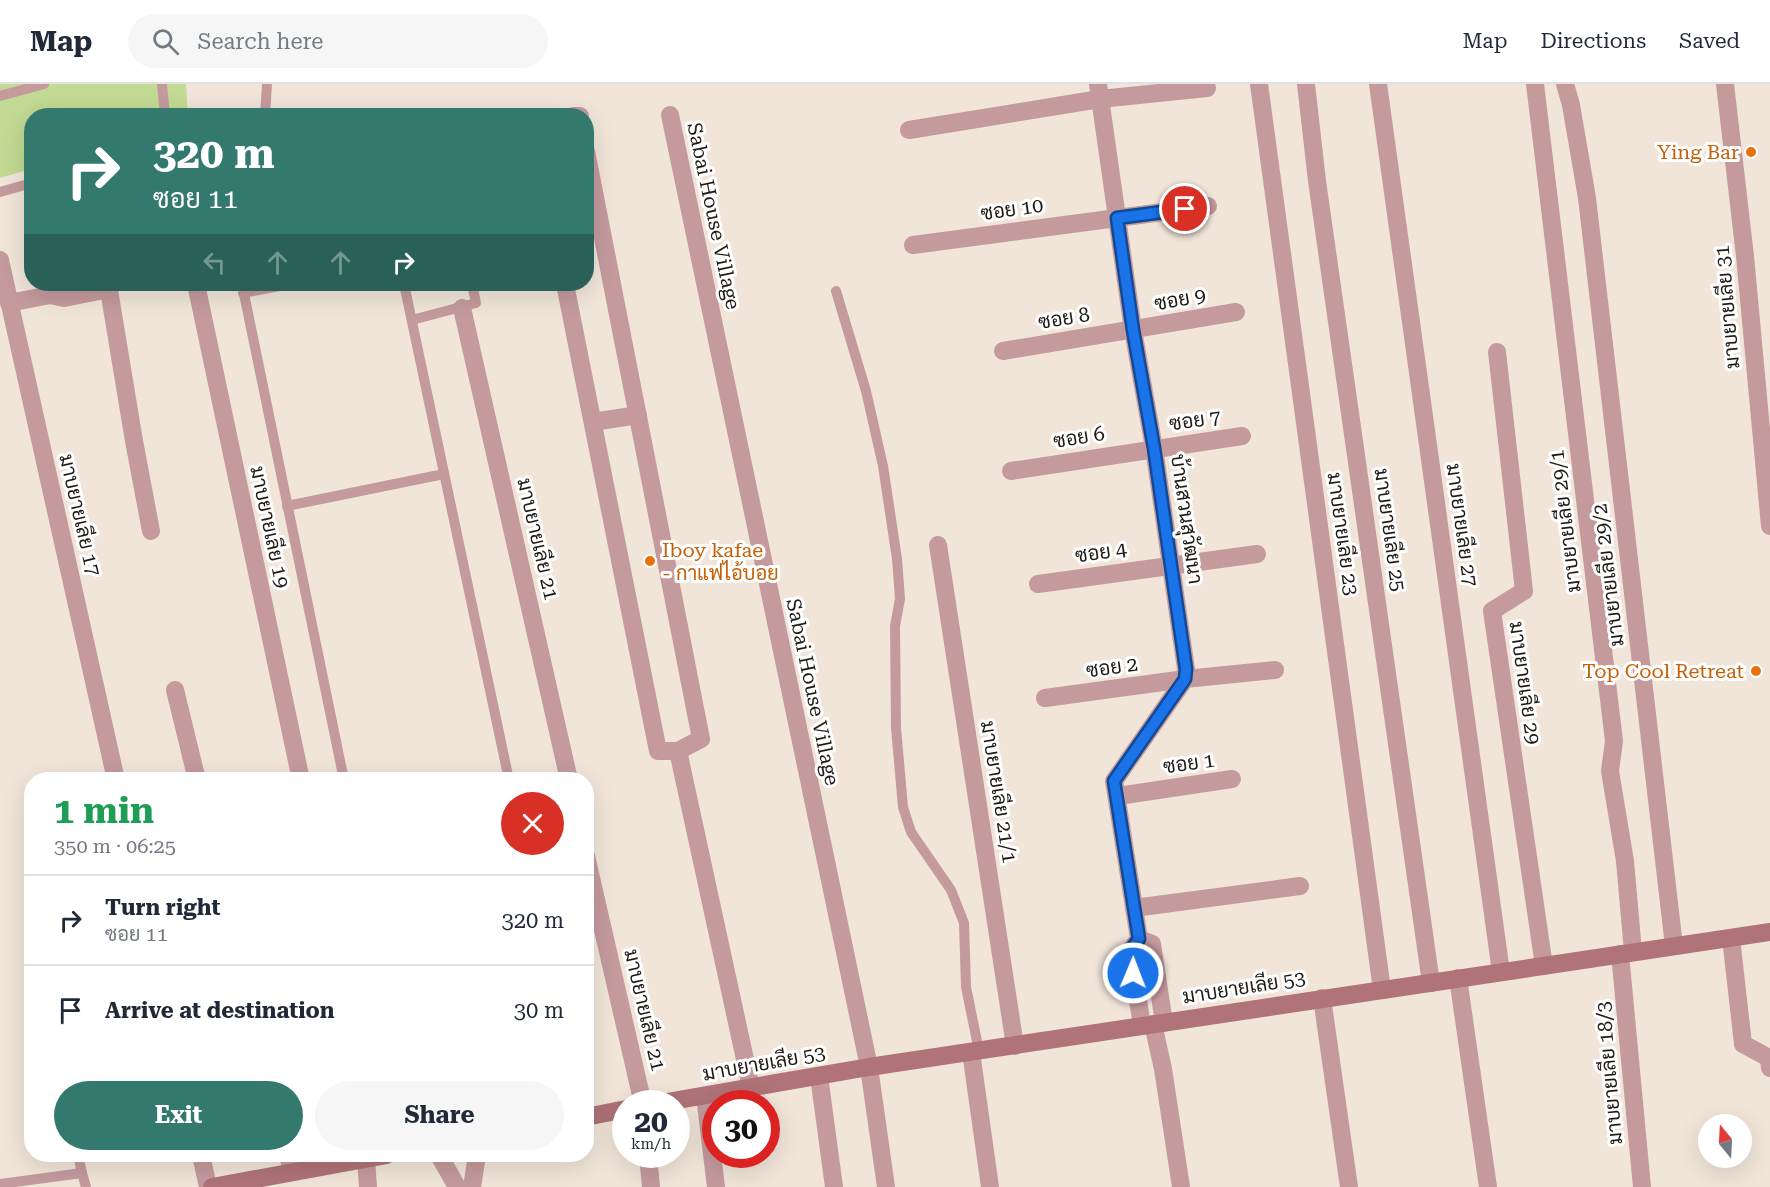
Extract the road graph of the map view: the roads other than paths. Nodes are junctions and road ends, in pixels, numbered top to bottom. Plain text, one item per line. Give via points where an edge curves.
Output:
1 (44, 84) edge
2 (162, 84) edge
3 (267, 84) edge
4 (1259, 84) edge
5 (1306, 84) edge
6 (1378, 84) edge
7 (1535, 84) edge
8 (1565, 84) edge
9 (1725, 84) edge
10 (1207, 88) dead end
11 (1099, 91) edge
12 (0, 96) edge
13 (164, 108) edge
14 (266, 108) edge
15 (669, 115) dead end
16 (909, 130) dead end
17 (24, 185) edge
18 (0, 192) edge
19 (594, 192) edge
20 (1208, 206) dead end
21 (1117, 218) junction
22 (914, 245) dead end
23 (0, 260) edge
24 (90, 291) edge
25 (109, 291) edge
26 (197, 291) edge
27 (244, 291) edge
28 (406, 291) edge
29 (473, 291) edge
30 (566, 291) edge
31 (836, 291) dead end
32 (9, 303) junction
33 (462, 308) junction
34 (1236, 312) dead end
35 (412, 320) junction
36 (1133, 330) junction
37 (1003, 351) dead end
38 (1497, 352) dead end
39 (638, 415) junction
40 (593, 422) junction
41 (1242, 436) dead end
42 (1154, 448) junction
43 (1011, 471) dead end
44 (444, 474) junction
45 (287, 506) junction
46 (1770, 526) edge
47 (151, 531) dead end
48 (939, 545) dead end
49 (1257, 554) dead end
50 (1170, 565) junction
51 (1038, 584) dead end
52 (1275, 670) dead end
53 (1185, 679) junction
54 (175, 690) dead end
55 (1045, 698) dead end
56 (678, 750) junction
57 (114, 772) edge
58 (195, 772) edge
59 (299, 772) edge
60 (342, 772) edge
61 (507, 772) edge
62 (567, 772) edge
63 (1232, 779) dead end
64 (1118, 796) junction
65 (1300, 886) dead end
66 (594, 891) edge
67 (1134, 908) junction
68 (1770, 932) edge
69 (1731, 938) junction
70 (1674, 946) junction
71 (1626, 953) junction
72 (1544, 966) junction
73 (1501, 972) junction
74 (1458, 978) junction
75 (1431, 983) junction
76 (1382, 990) junction
77 (1322, 998) junction
78 (1153, 1024) junction
79 (1016, 1046) junction
80 (975, 1052) junction
81 (869, 1068) junction
82 (1770, 1068) edge
83 (819, 1076) junction
84 (751, 1087) junction
85 (640, 1090) edge
86 (736, 1090) edge
87 (612, 1112) edge
88 (594, 1115) edge
89 (80, 1162) edge
90 (203, 1162) edge
91 (312, 1162) edge
92 (376, 1162) edge
93 (443, 1162) edge
94 (476, 1162) edge
95 (290, 1164) edge
96 (649, 1168) edge
97 (714, 1168) edge
98 (82, 1173) junction
99 (259, 1183) edge
100 (0, 1184) edge
101 (86, 1187) edge
102 (210, 1187) edge
103 (368, 1187) edge
104 (457, 1187) edge
105 (472, 1187) edge
106 (651, 1187) edge
107 (716, 1187) edge
108 (834, 1187) edge
109 (886, 1187) edge
110 (990, 1187) edge
111 (1181, 1187) edge
112 (1349, 1187) edge
113 (1488, 1187) edge
114 (1642, 1187) edge

1 - 12 lane
2 - 13 lane
3 - 14 lane
4 - 76 street, มาบยายเลีย 23
5 - 75 street, มาบยายเลีย 25
6 - 73 street, มาบยายเลีย 27
7 - 71 street, มาบยายเลีย 29/1 via 1614,741 1610,771 1625,861
8 - 70 street, มาบยายเลีย 29/2 via 1587,198
9 - 46 street, มาบยายเลีย 31
10 - 11 street
11 - 16 street
11 - 21 street, บ้านสวนสุวัฒนา
15 - 81 street, Sabai House Village
17 - 18 lane
19 - 39 street
20 - 21 street, ซอย 10
21 - 22 street, ซอย 10
21 - 36 street, บ้านสวนสุวัฒนา
23 - 32 street, มาบยายเลีย 17
24 - 32 street via 64,298 51,295
25 - 47 street
26 - 59 street, มาบยายเลีย 19
27 - 45 lane
28 - 35 lane
29 - 33 lane via 476,303
30 - 40 street
31 - 80 lane via 866,391 883,466 897,559 900,599 895,626 896,728 903,807 911,832 951,890 964,922 966,987
32 - 57 street, มาบยายเลีย 17
33 - 35 lane
33 - 62 street, มาบยายเลีย 21
34 - 36 street, ซอย 9
35 - 44 lane
36 - 37 street, ซอย 8
36 - 42 street, บ้านสวนสุวัฒนา
38 - 72 street, มาบยายเลีย 29 via 1524,591 1492,611
39 - 40 street
39 - 56 street via 701,739
40 - 56 street via 658,751
41 - 42 street, ซอย 7
42 - 43 street, ซอย 6
42 - 50 street, บ้านสวนสุวัฒนา
44 - 45 lane
44 - 61 lane
45 - 60 lane
48 - 79 street, มาบยายเลีย 21/1
49 - 50 street, ซอย 4
50 - 51 street, ซอย 4
50 - 53 street, บ้านสวนสุวัฒนา
52 - 53 street, ซอย 2
53 - 55 street, ซอย 2
53 - 64 street via 1114,781
54 - 58 street
56 - 84 street
63 - 64 street, ซอย 1
64 - 67 street
65 - 67 street
66 - 85 street, มาบยายเลีย 21
67 - 78 street via 1139,939 1152,944
68 - 69 street, มาบยายเลีย 53
69 - 70 street, มาบยายเลีย 53
69 - 82 street via 1743,1044 1769,1058
70 - 71 street, มาบยายเลีย 53
71 - 72 street, มาบยายเลีย 53
71 - 114 street, มาบยายเลีย 18/3
72 - 73 street, มาบยายเลีย 53
73 - 74 street, มาบยายเลีย 53
74 - 75 street, มาบยายเลีย 53
74 - 113 street
75 - 76 street, มาบยายเลีย 53
76 - 77 street, มาบยายเลีย 53
77 - 78 street, มาบยายเลีย 53
77 - 112 street
78 - 79 street, มาบยายเลีย 53
78 - 111 street
79 - 80 street, มาบยายเลีย 53
80 - 81 street, มาบยายเลีย 53
80 - 110 street
81 - 83 street, มาบยายเลีย 53
81 - 109 street, Sabai House Village
83 - 84 street, มาบยายเลีย 53
83 - 108 street
84 - 86 street, มาบยายเลีย 53
87 - 88 street
89 - 98 lane
90 - 102 street
91 - 95 street
92 - 103 street
93 - 104 street
94 - 105 street
95 - 99 street
96 - 106 street
97 - 107 street
98 - 100 lane
98 - 101 lane
99 - 102 street

